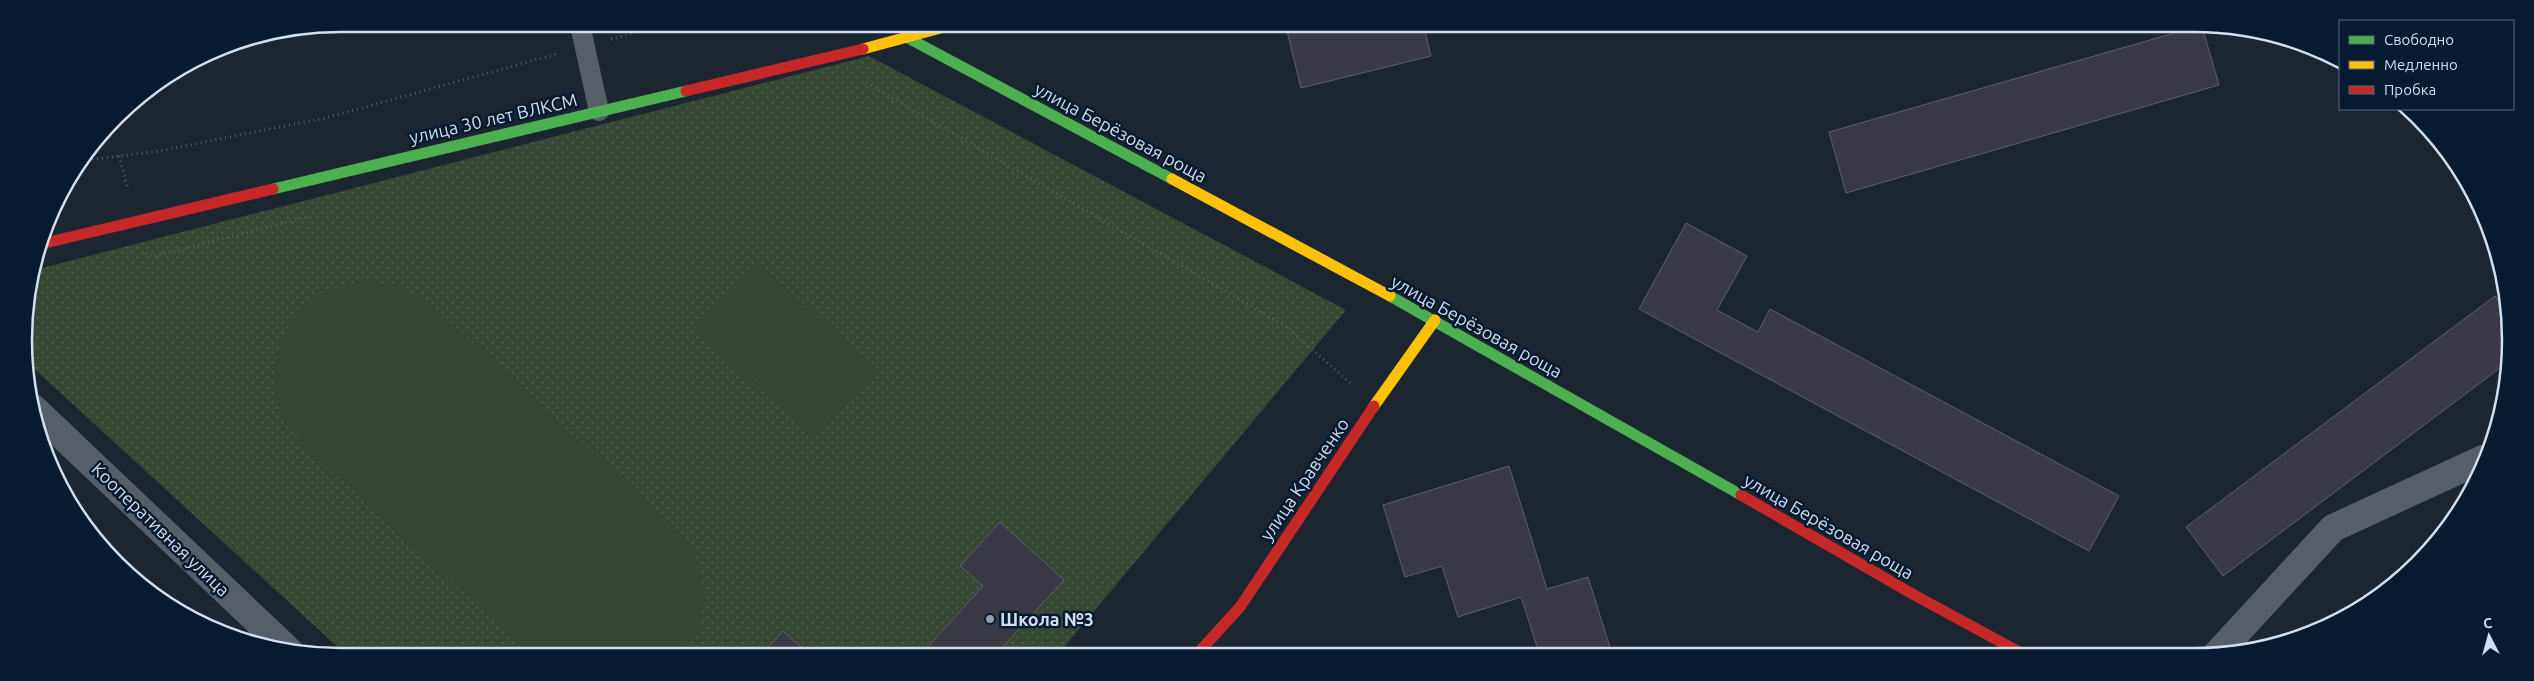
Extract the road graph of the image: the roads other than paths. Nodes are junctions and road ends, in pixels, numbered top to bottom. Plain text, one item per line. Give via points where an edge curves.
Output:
1 (582, 32) edge
2 (928, 32) edge
3 (908, 38) junction
4 (599, 111) junction
5 (49, 241) edge
6 (1435, 320) junction
7 (42, 417) edge
8 (2476, 462) edge
9 (281, 643) edge
10 (2222, 647) edge
11 (1203, 648) edge
12 (2012, 648) edge

1 - 4 lane
2 - 3 street, улица 30 лет ВЛКСМ
3 - 4 street, улица 30 лет ВЛКСМ
3 - 6 street, улица Берёзовая роща
4 - 5 street, улица 30 лет ВЛКСМ
6 - 11 street, улица Кравченко via 1240,607
6 - 12 street, улица Берёзовая роща
7 - 9 street, Кооперативная улица
8 - 10 street via 2333,528

